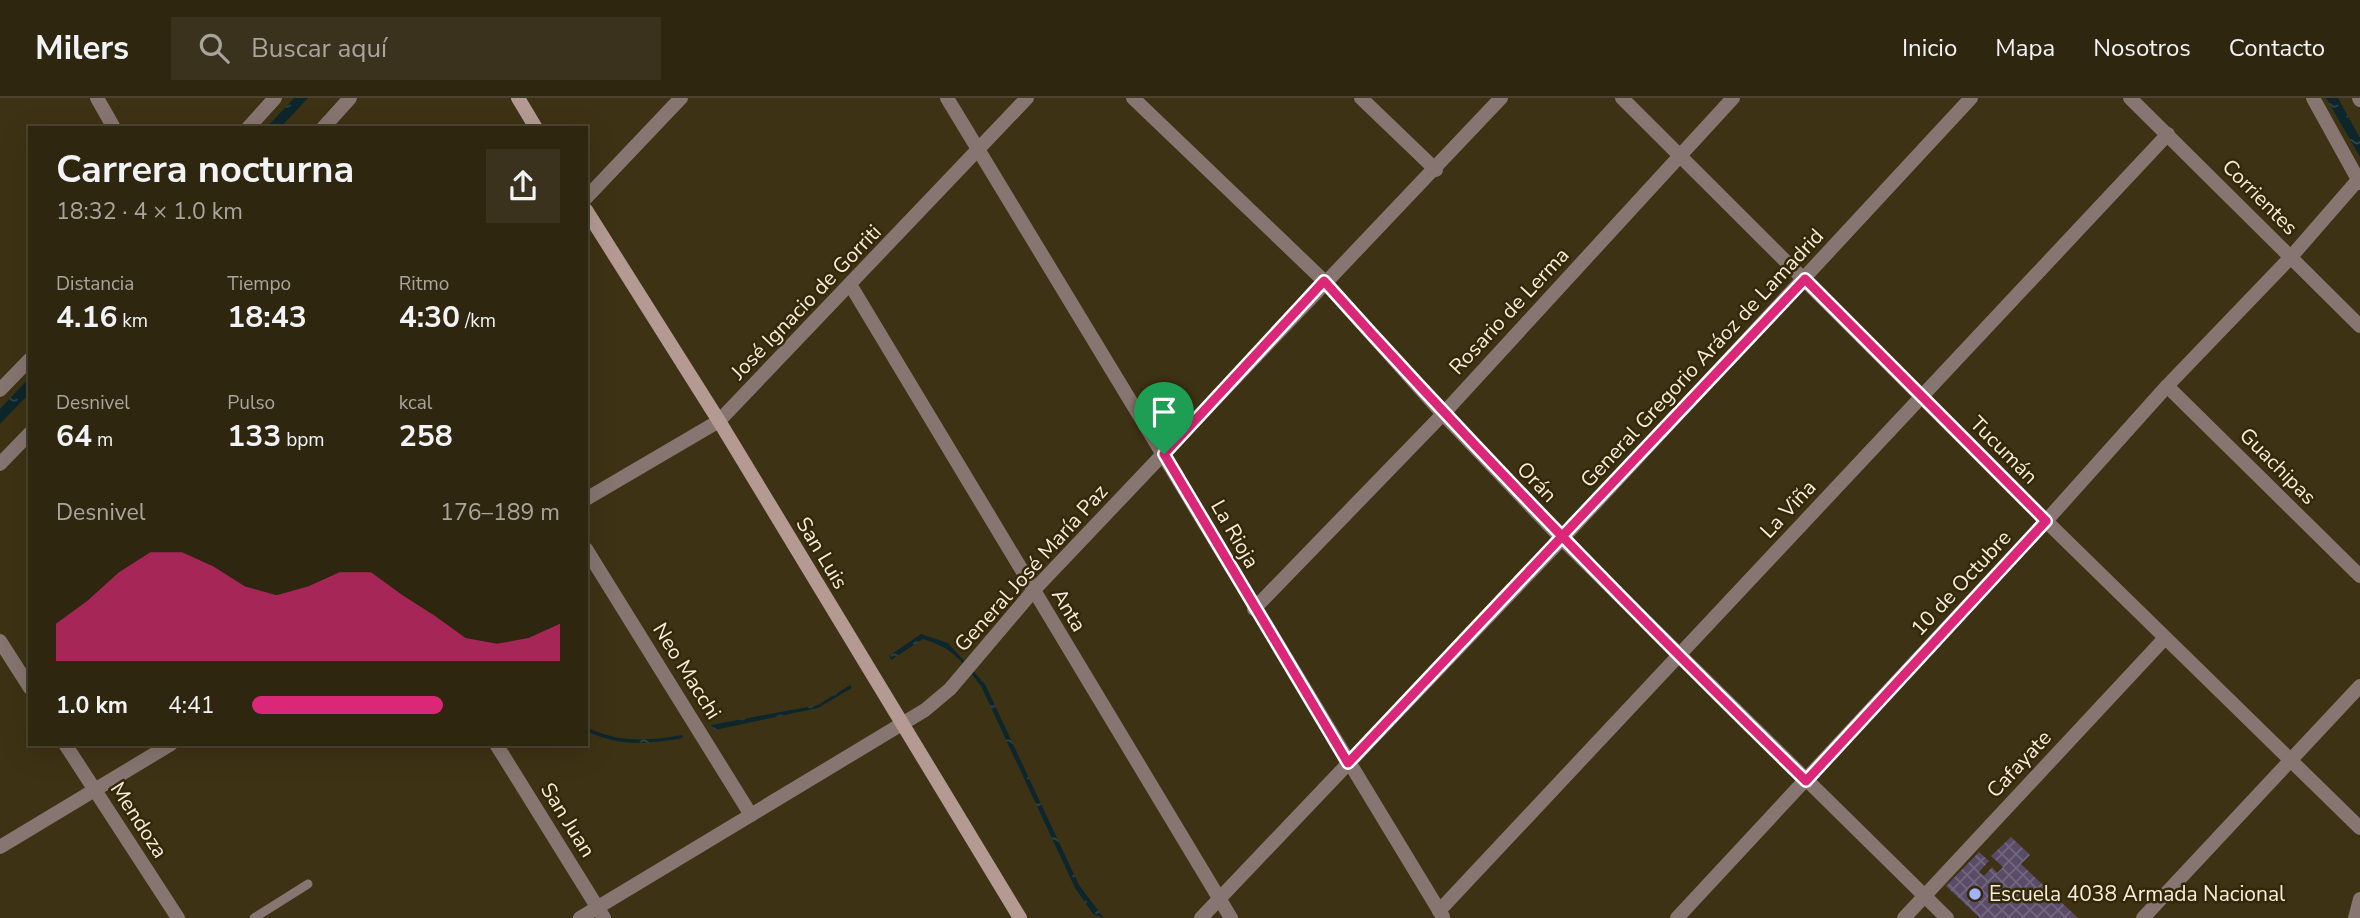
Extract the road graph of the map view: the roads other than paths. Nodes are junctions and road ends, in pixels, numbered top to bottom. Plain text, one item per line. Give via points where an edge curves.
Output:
1 (97, 98) edge
2 (275, 98) edge
3 (350, 98) edge
4 (519, 98) edge
5 (681, 98) edge
6 (947, 98) edge
7 (1027, 98) edge
8 (1133, 98) edge
9 (1361, 98) edge
10 (1501, 98) edge
11 (1622, 98) edge
12 (1733, 98) edge
13 (1971, 98) edge
14 (2130, 98) edge
15 (2313, 98) edge
16 (113, 126) edge
17 (250, 126) edge
18 (325, 126) edge
19 (535, 126) edge
20 (2168, 134) junction
21 (979, 152) junction
22 (1681, 155) junction
23 (1436, 170) junction
24 (2359, 182) edge
25 (588, 196) edge
26 (588, 213) edge
27 (2290, 258) junction
28 (1805, 279) junction
29 (1324, 281) junction
30 (851, 286) junction
31 (2360, 326) edge
32 (28, 361) edge
33 (2167, 386) junction
34 (0, 390) edge
35 (1921, 397) junction
36 (1443, 414) junction
37 (719, 421) junction
38 (28, 435) edge
39 (1164, 454) junction
40 (0, 464) edge
41 (588, 498) edge
42 (2046, 521) junction
43 (1562, 539) junction
44 (588, 551) edge
45 (2360, 576) edge
46 (1033, 591) junction
47 (1254, 609) junction
48 (2165, 638) junction
49 (0, 641) edge
50 (1679, 657) junction
51 (28, 685) edge
52 (2360, 686) edge
53 (900, 725) junction
54 (66, 746) edge
55 (168, 746) edge
56 (497, 746) edge
57 (2291, 761) junction
58 (1348, 763) junction
59 (1806, 781) junction
60 (94, 789) junction
61 (751, 815) junction
62 (2360, 828) edge
63 (0, 847) edge
64 (308, 884) dead end
65 (1925, 896) junction
66 (1220, 899) junction
67 (2360, 899) edge
68 (601, 913) edge
69 (1441, 915) edge
70 (178, 918) edge
71 (254, 918) edge
72 (580, 918) edge
73 (1020, 918) edge
74 (1201, 918) edge
75 (1231, 918) edge
76 (1677, 918) edge
77 (1904, 918) edge
78 (1947, 918) edge
79 (2143, 918) edge
80 (2355, 918) edge

1 - 16 street
2 - 17 street
3 - 18 street
4 - 19 street
5 - 25 street
6 - 21 street, La Rioja
7 - 21 street, José Ignacio de Gorriti
8 - 29 street, Orán
9 - 23 street
10 - 23 street, General José María Paz
11 - 22 street, Tucumán
12 - 22 street, Rosario de Lerma
13 - 28 street, General Gregorio Aráoz de Lamadrid
14 - 20 street, Corrientes
15 - 24 street
20 - 27 street, Corrientes
20 - 35 street, La Viña
21 - 30 street, José Ignacio de Gorriti
21 - 39 street, La Rioja
22 - 28 street, Tucumán
22 - 36 street, Rosario de Lerma
23 - 29 street, General José María Paz
24 - 27 street, 10 de Octubre
26 - 37 street, San Luis
27 - 31 street, Corrientes
27 - 33 street, 10 de Octubre
28 - 35 street, Tucumán
28 - 43 street, General Gregorio Aráoz de Lamadrid
29 - 36 street, Orán
29 - 39 street, General José María Paz
30 - 37 street, José Ignacio de Gorriti
30 - 46 street, Anta
32 - 34 street
33 - 42 street, 10 de Octubre
33 - 45 street, Guachipas
35 - 42 street, Tucumán
35 - 50 street, La Viña
36 - 43 street, Orán
36 - 47 street, Rosario de Lerma
37 - 41 street, José Ignacio de Gorriti
37 - 53 street, San Luis
38 - 40 street
39 - 46 street, General José María Paz
39 - 47 street, La Rioja
42 - 48 street, Tucumán
42 - 59 street, 10 de Octubre
43 - 50 street, Orán
43 - 58 street, General Gregorio Aráoz de Lamadrid
44 - 61 street, Neo Macchi
46 - 53 street, General José María Paz via 950,689
46 - 66 street, Anta
47 - 58 street, La Rioja
48 - 57 street, Tucumán
48 - 65 street, Cafayate
49 - 51 street
50 - 59 street, Orán
50 - 69 street, La Viña
52 - 57 street
53 - 61 street, General José María Paz
53 - 73 street, San Luis
54 - 60 street, Mendoza
55 - 60 street
56 - 68 street, San Juan
57 - 62 street, Tucumán
57 - 79 street
58 - 66 street, General Gregorio Aráoz de Lamadrid
58 - 69 street, La Rioja
59 - 65 street, Orán
59 - 76 street, 10 de Octubre
60 - 63 street
60 - 70 street, Mendoza
61 - 68 street, General José María Paz
64 - 71 lane
65 - 77 street, Cafayate
65 - 78 street, Orán
66 - 74 street, General Gregorio Aráoz de Lamadrid
66 - 75 street, Anta
67 - 80 street
68 - 72 street, General José María Paz

